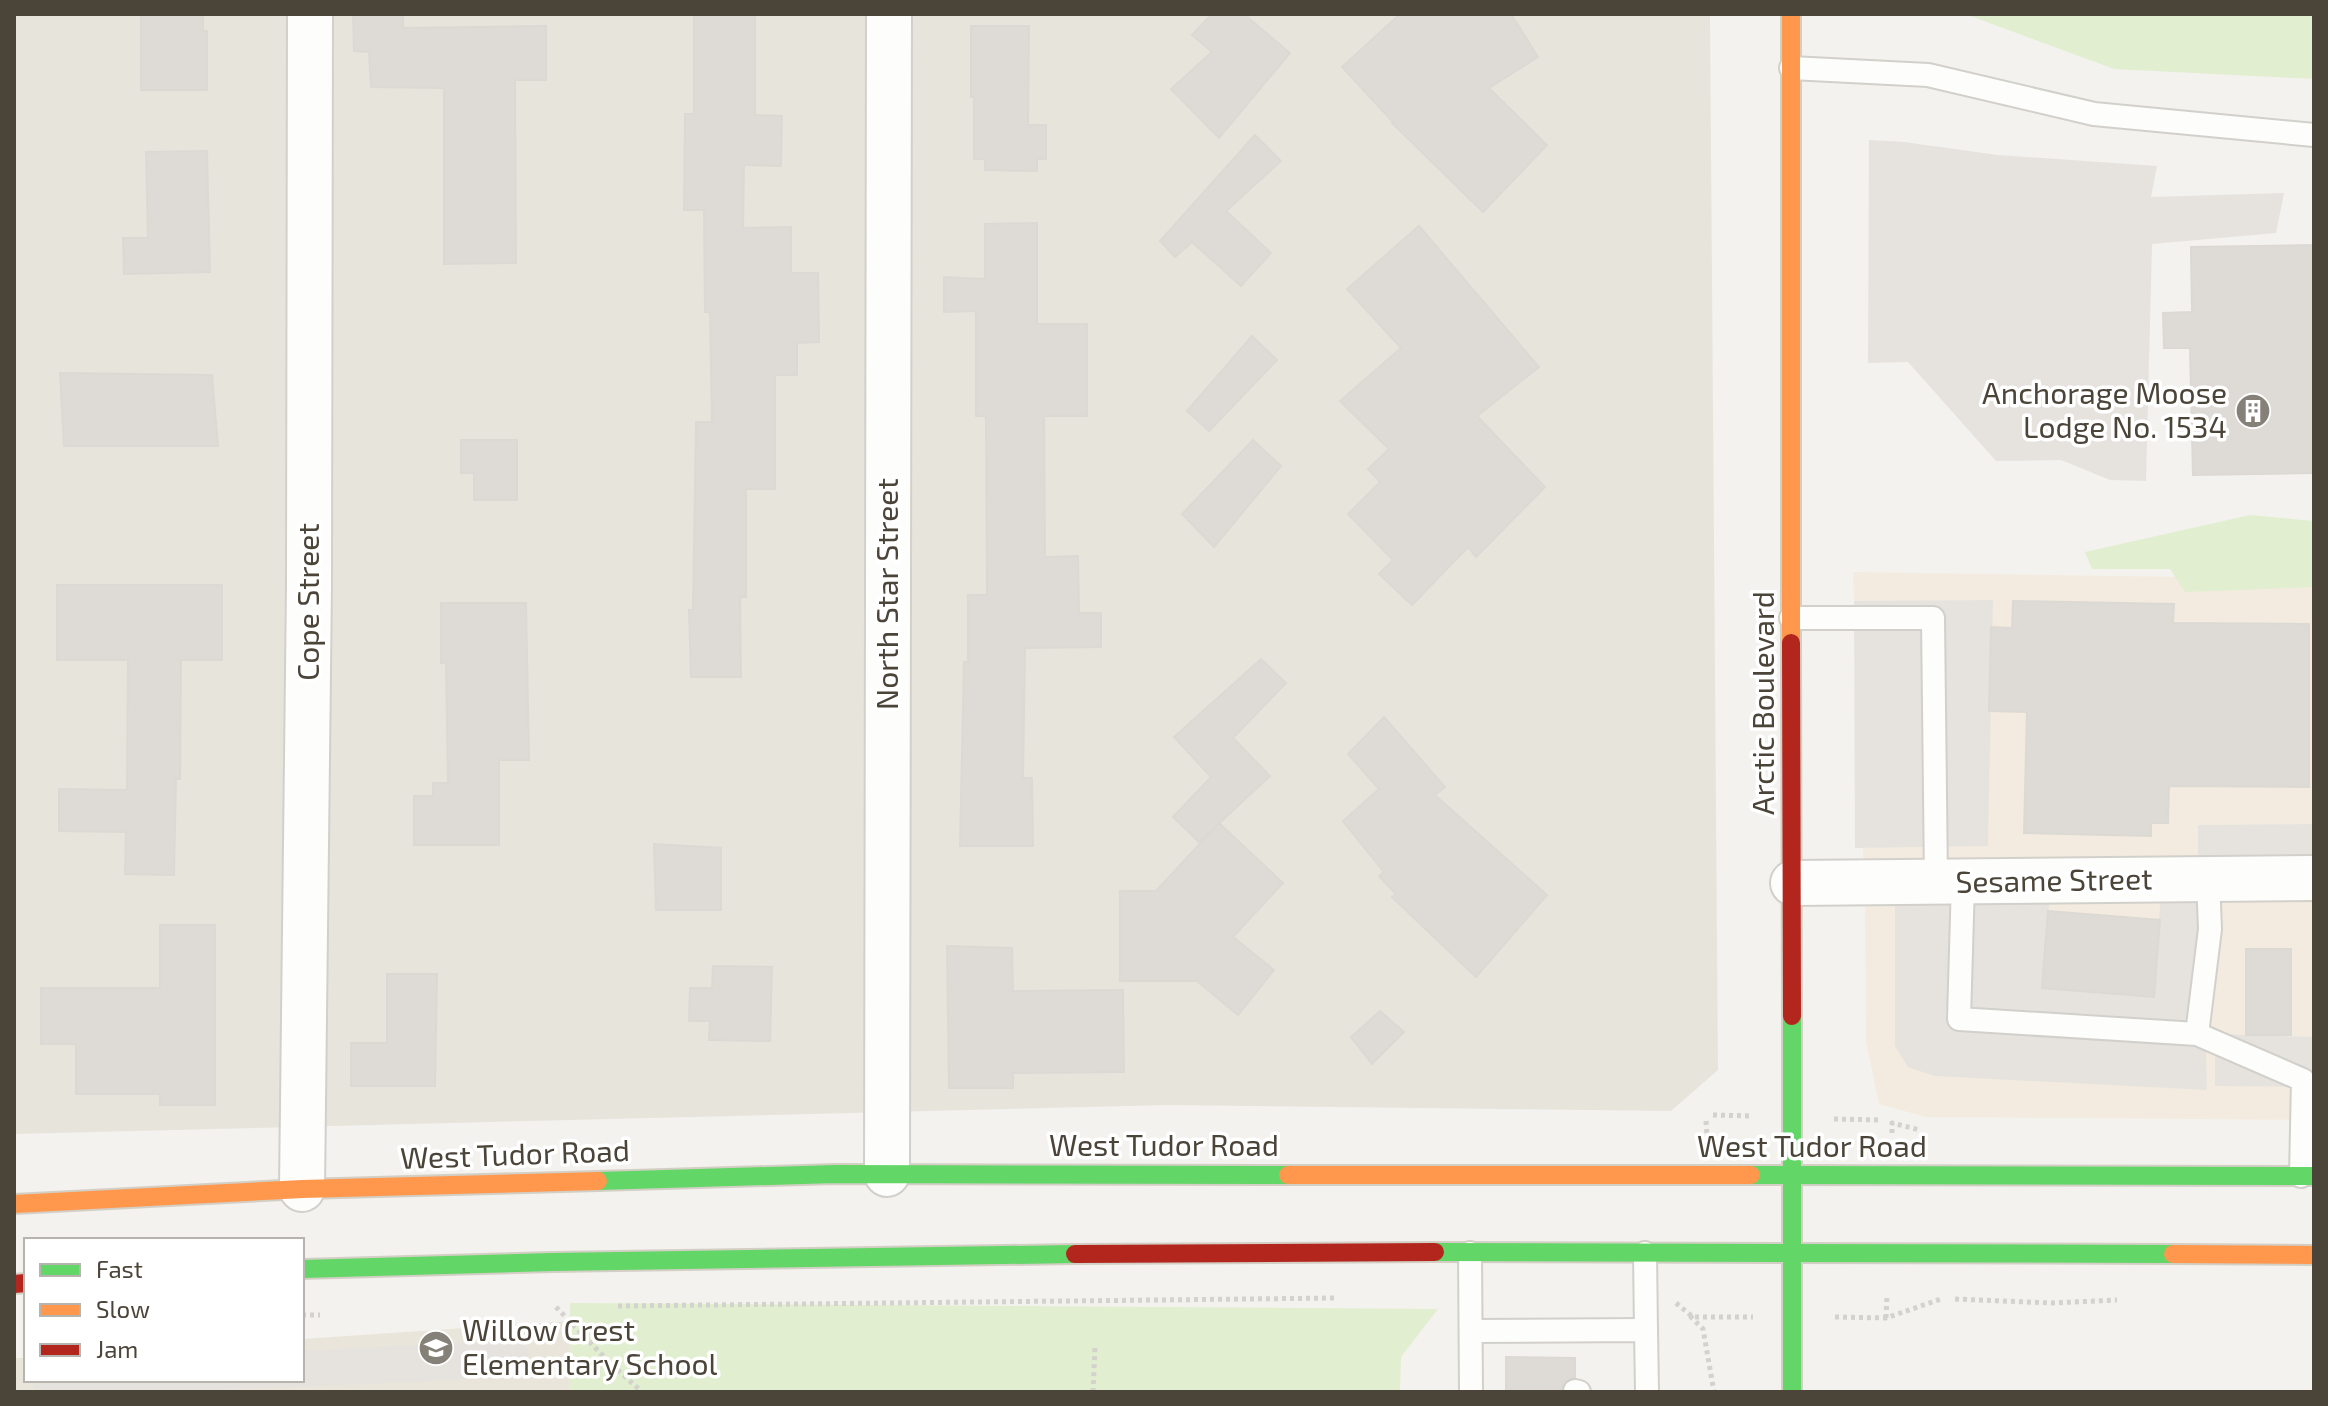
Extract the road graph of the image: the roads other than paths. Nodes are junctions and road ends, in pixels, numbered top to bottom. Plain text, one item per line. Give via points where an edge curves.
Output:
1 (310, 14) edge
2 (889, 14) edge
3 (1791, 14) edge
4 (1791, 68) junction
5 (2314, 135) edge
6 (1791, 618) junction
7 (2314, 878) edge
8 (2208, 879) junction
9 (1950, 882) junction
10 (1793, 883) junction
11 (2197, 1034) junction
12 (887, 1174) junction
13 (1791, 1176) junction
14 (2308, 1176) edge
15 (302, 1189) junction
16 (14, 1204) edge
17 (1791, 1252) junction
18 (1470, 1253) junction
19 (1645, 1253) junction
20 (2314, 1255) edge
21 (304, 1269) edge
22 (1646, 1330) junction
23 (1471, 1331) junction
24 (1471, 1392) edge
25 (1647, 1392) edge
26 (1792, 1392) edge

1 - 15 street, Cope Street
2 - 12 street, North Star Street
3 - 4 main road, Arctic Boulevard
4 - 5 lane via 1928,75 2094,114
4 - 6 main road, Arctic Boulevard
6 - 9 lane via 1933,618
6 - 10 main road, Arctic Boulevard
7 - 8 street, Sesame Street
8 - 9 street, Sesame Street
8 - 11 lane via 2210,929
9 - 10 street, Sesame Street
9 - 11 lane via 1959,1019
10 - 13 main road, Arctic Boulevard
11 - 14 lane via 2303,1080
12 - 13 main road, West Tudor Road
12 - 15 main road, West Tudor Road
13 - 14 main road, West Tudor Road
13 - 17 main road, Arctic Boulevard
15 - 16 main road, West Tudor Road
17 - 19 main road
17 - 20 main road
17 - 26 main road, Arctic Boulevard
18 - 19 main road
18 - 21 main road via 877,1256
18 - 23 lane
19 - 22 lane
22 - 23 lane
22 - 25 lane
23 - 24 lane

